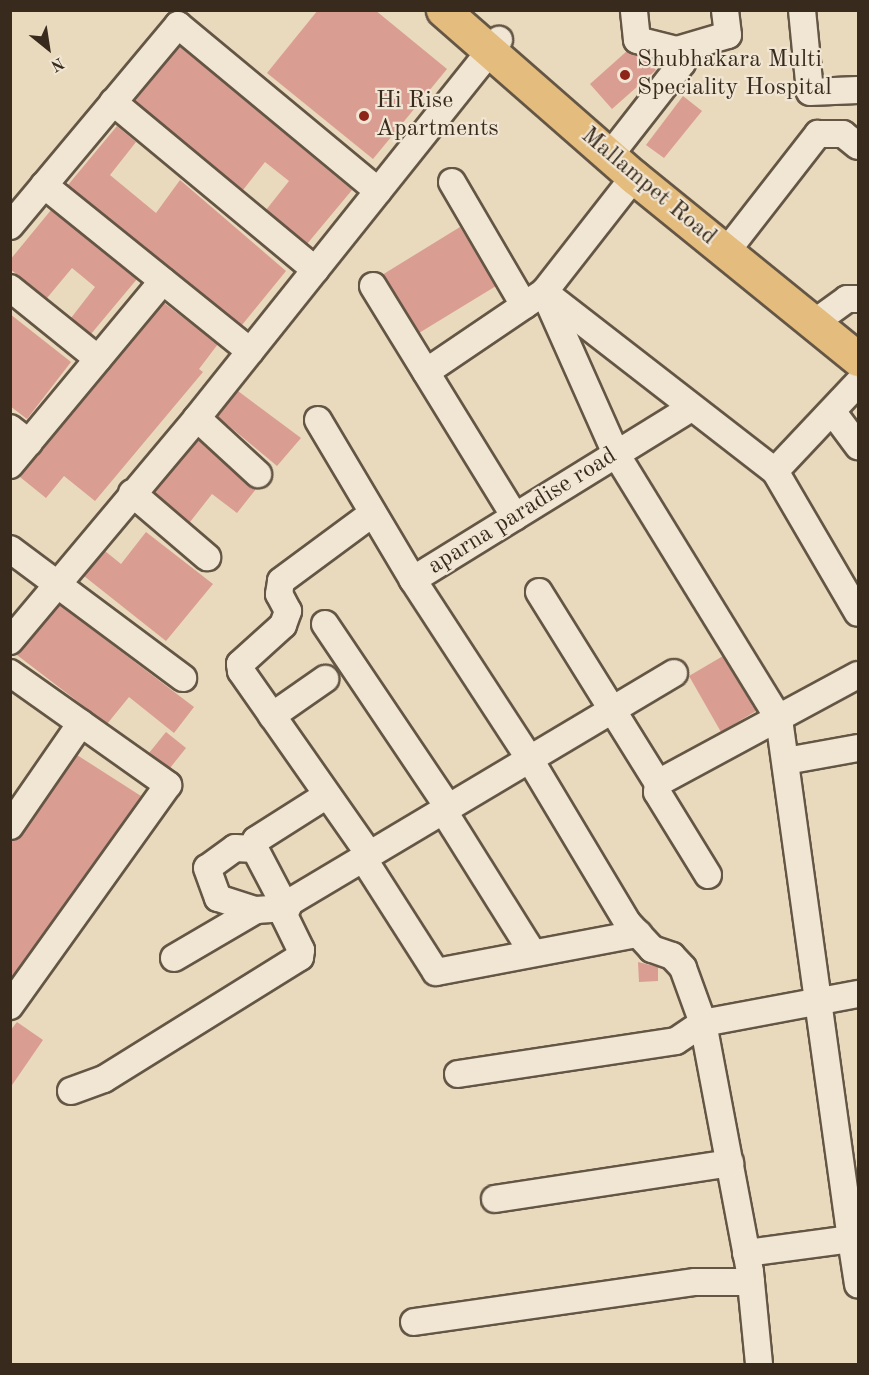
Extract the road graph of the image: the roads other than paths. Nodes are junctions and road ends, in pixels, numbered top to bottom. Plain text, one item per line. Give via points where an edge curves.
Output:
1 (443, 10) edge
2 (470, 10) edge
3 (634, 10) edge
4 (725, 10) edge
5 (802, 10) edge
6 (494, 46) junction
7 (677, 50) junction
8 (858, 90) edge
9 (113, 102) junction
10 (618, 145) junction
11 (858, 146) edge
12 (634, 177) junction
13 (452, 182) dead end
14 (44, 185) junction
15 (378, 191) junction
16 (10, 226) edge
17 (731, 246) junction
18 (315, 270) junction
19 (163, 281) junction
20 (373, 286) dead end
21 (10, 288) edge
22 (534, 299) junction
23 (858, 299) edge
24 (819, 318) junction
25 (858, 339) edge
26 (250, 351) junction
27 (98, 359) junction
28 (858, 359) edge
29 (426, 372) junction
30 (858, 383) edge
31 (691, 408) junction
32 (832, 411) junction
33 (197, 418) junction
34 (318, 420) dead end
35 (20, 435) edge
36 (858, 446) edge
37 (616, 454) junction
38 (10, 465) edge
39 (775, 471) junction
40 (258, 474) dead end
41 (132, 493) junction
42 (374, 513) junction
43 (515, 517) junction
44 (10, 549) edge
45 (207, 557) dead end
46 (413, 580) junction
47 (57, 583) junction
48 (539, 592) dead end
49 (858, 613) edge
50 (325, 624) dead end
51 (10, 640) edge
52 (674, 672) dead end
53 (10, 673) edge
54 (858, 675) edge
55 (183, 678) dead end
56 (325, 680) dead end
57 (612, 709) junction
58 (272, 716) junction
59 (779, 719) junction
60 (81, 723) junction
61 (858, 748) edge
62 (529, 758) junction
63 (786, 761) junction
64 (658, 783) junction
65 (327, 795) junction
66 (446, 808) junction
67 (10, 826) edge
68 (255, 849) junction
69 (366, 856) junction
70 (708, 875) dead end
71 (286, 908) junction
72 (256, 910) junction
73 (638, 934) junction
74 (532, 952) junction
75 (174, 958) dead end
76 (858, 994) edge
77 (821, 999) junction
78 (10, 1006) edge
79 (703, 1023) junction
80 (458, 1074) dead end
81 (71, 1091) dead end
82 (730, 1163) junction
83 (495, 1199) dead end
84 (855, 1238) edge
85 (746, 1253) junction
86 (751, 1281) junction
87 (858, 1284) edge
88 (414, 1322) dead end
89 (759, 1365) edge

1 - 6 main road, Mallampet Road
2 - 6 main road, Mallampet Road
3 - 7 street via 637,40
4 - 7 street via 728,35
5 - 8 street via 810,92
6 - 10 main road, Mallampet Road
6 - 12 main road, Mallampet Road
6 - 15 street
7 - 10 street via 682,63 680,70
9 - 14 street
9 - 15 street via 178,25
9 - 18 street
10 - 17 main road, Mallampet Road
11 - 17 street via 843,134 818,134
12 - 17 main road, Mallampet Road
12 - 22 street
13 - 22 street
14 - 16 street
14 - 19 street
15 - 18 street
17 - 24 main road, Mallampet Road
18 - 26 street
19 - 26 street
19 - 27 street
20 - 29 street
21 - 27 street
22 - 29 street
22 - 31 street
22 - 37 street
23 - 24 street via 847,298
24 - 25 main road, Mallampet Road
24 - 28 main road, Mallampet Road
26 - 33 street
27 - 35 street
29 - 43 street
30 - 32 street
31 - 37 street, aparna paradise road
31 - 39 street
32 - 36 street
32 - 39 street
33 - 40 street
33 - 41 street
34 - 42 street
35 - 38 street
37 - 43 street, aparna paradise road
37 - 59 street
39 - 49 street
41 - 45 street
41 - 47 street
42 - 46 street
42 - 58 street via 281,581 279,594 288,611 283,625 240,664
43 - 46 street, aparna paradise road
44 - 47 street
46 - 62 street, aparna paradise road
47 - 51 street
47 - 55 street
48 - 57 street
50 - 66 street
52 - 57 street
53 - 60 street
54 - 59 street
56 - 58 street
57 - 62 street
57 - 64 street
58 - 65 street
59 - 63 street
59 - 64 street
60 - 67 street
60 - 78 street via 168,785
61 - 63 street
62 - 66 street
62 - 73 street, aparna paradise road via 627,922
63 - 77 street
64 - 70 street via 657,792
65 - 68 street via 261,834
65 - 69 street
66 - 69 street
66 - 74 street
68 - 71 street
68 - 72 street via 235,848 207,868 218,898
69 - 71 street
69 - 74 street via 436,972
71 - 72 street
71 - 81 street via 284,915 301,950 300,957 104,1079
72 - 75 street
73 - 74 street
73 - 79 street, aparna paradise road via 652,949 672,956 683,968
76 - 77 street
77 - 79 street
77 - 84 street
79 - 80 street via 676,1041
79 - 82 street, aparna paradise road
82 - 83 street
82 - 85 street, aparna paradise road
84 - 85 street
84 - 87 street
85 - 86 street, aparna paradise road
86 - 88 street via 694,1282
86 - 89 street, aparna paradise road

